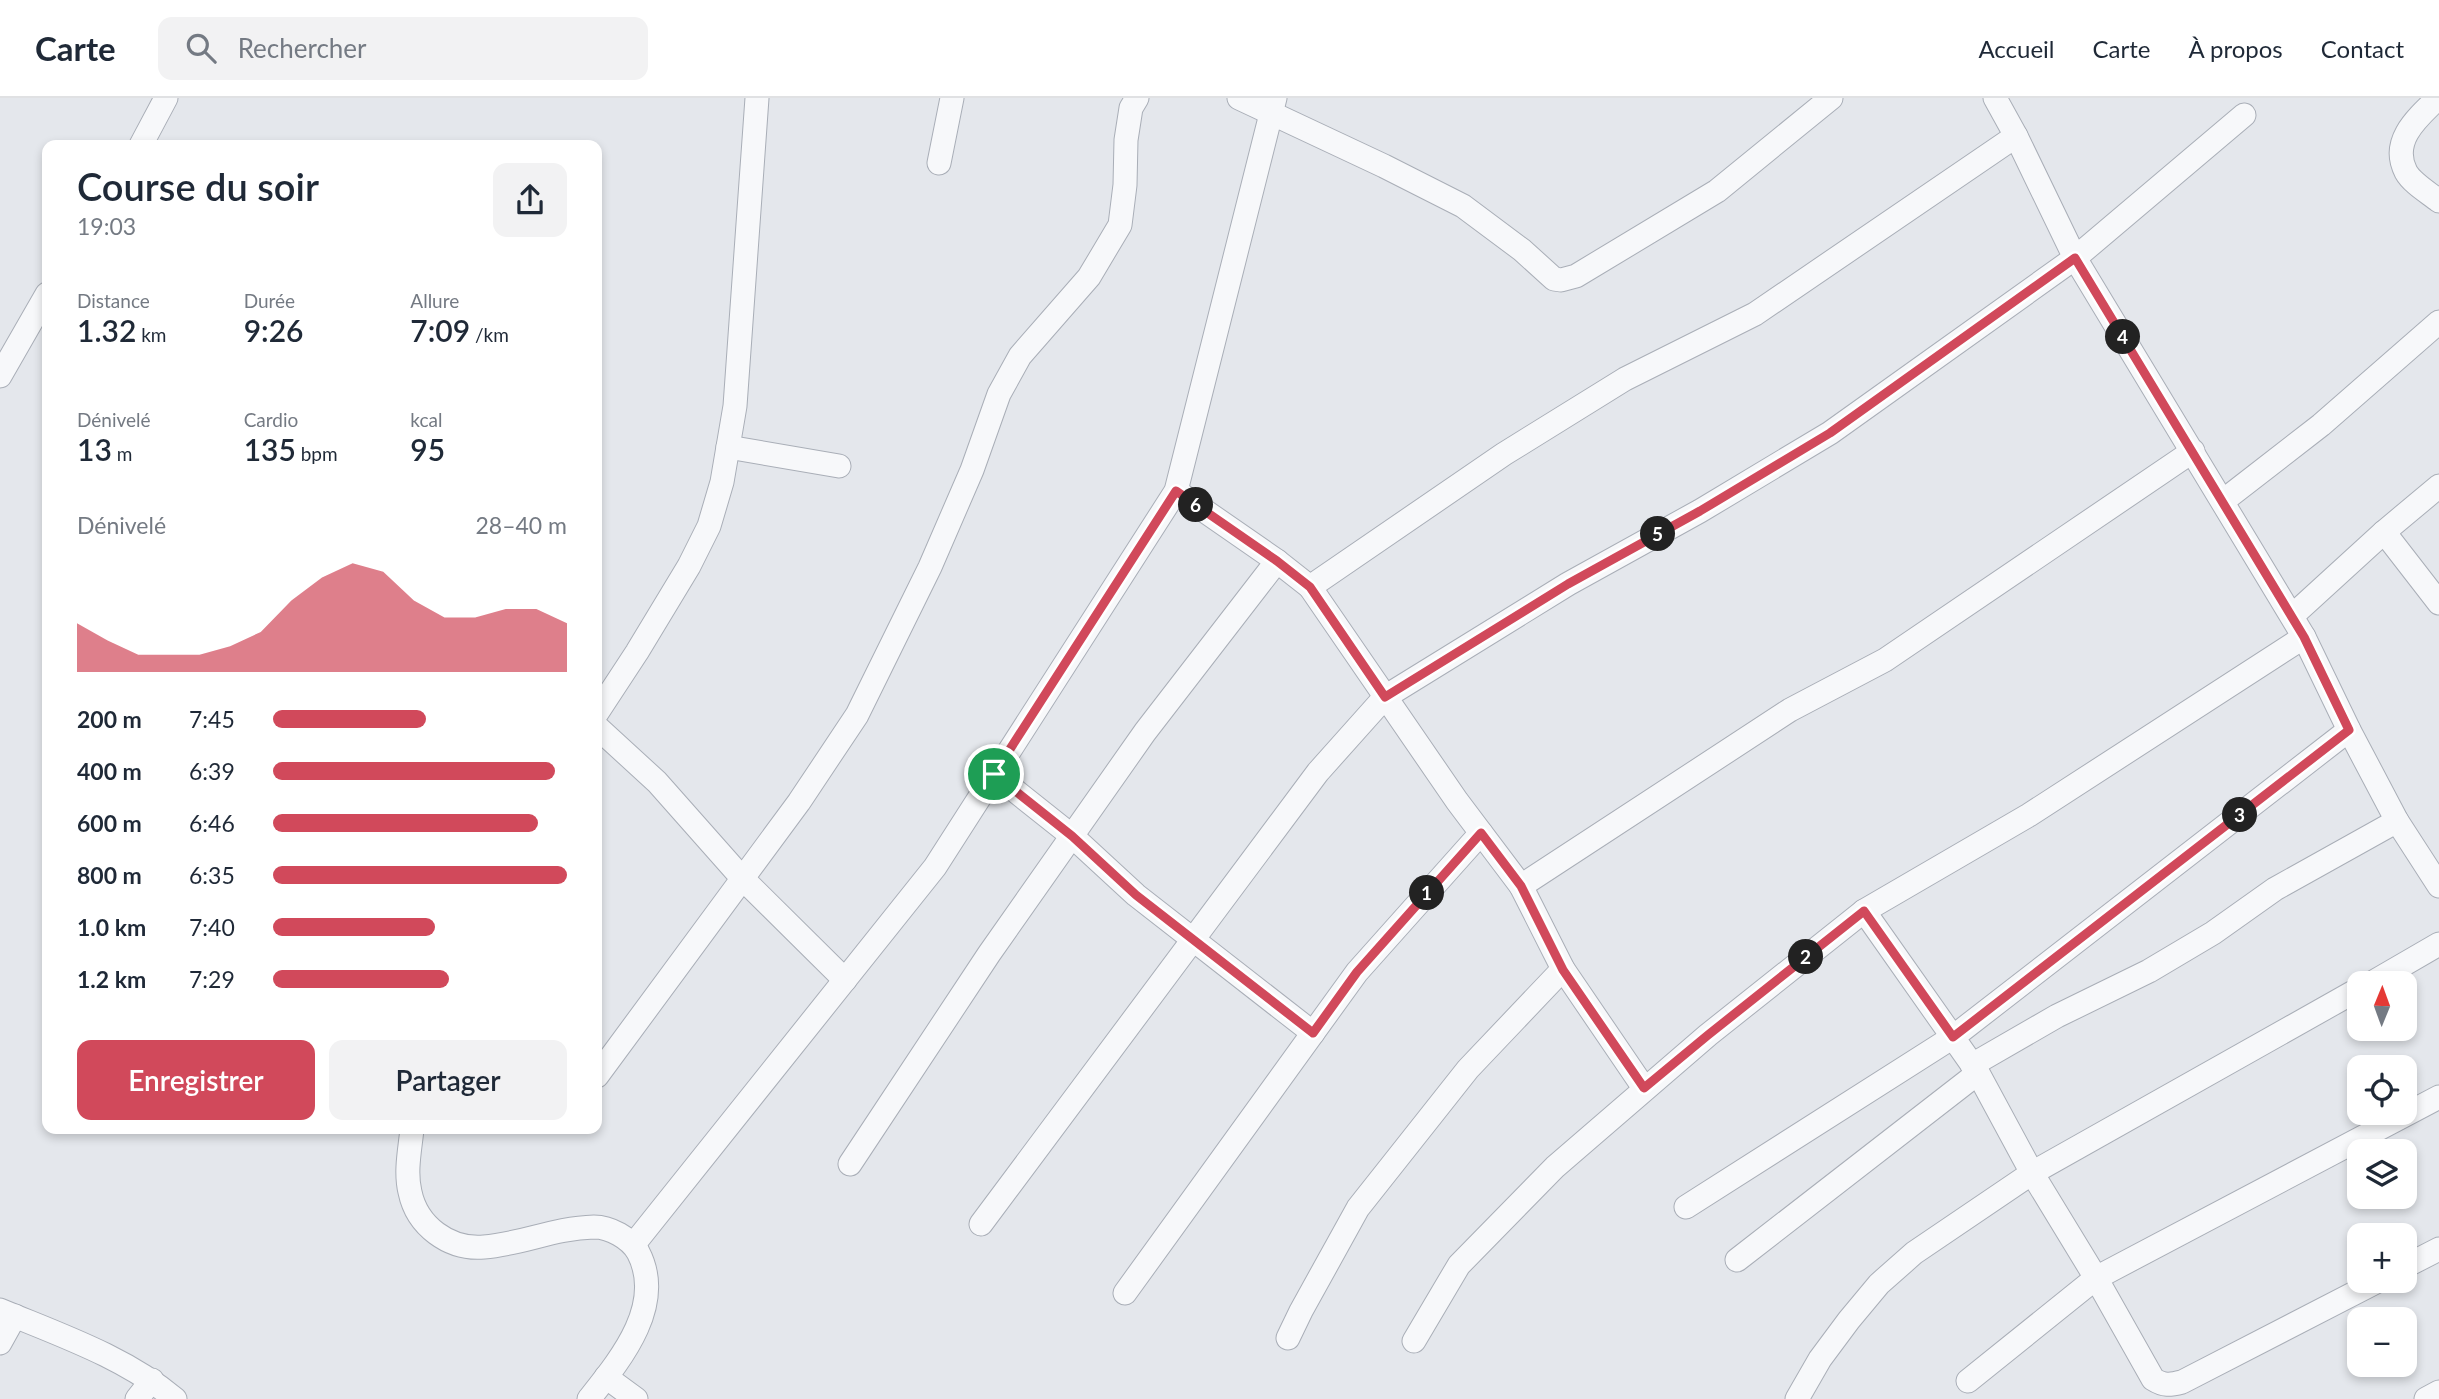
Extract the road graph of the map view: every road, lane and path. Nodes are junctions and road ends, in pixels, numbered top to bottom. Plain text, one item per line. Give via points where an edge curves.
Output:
1 (166, 98) edge
2 (757, 98) edge
3 (951, 98) edge
4 (1137, 98) edge
5 (1239, 98) edge
6 (1831, 98) edge
7 (1995, 98) edge
8 (2438, 98) edge
9 (1274, 106) edge
10 (2244, 115) dead end
11 (2016, 136) junction
12 (144, 140) edge
13 (939, 163) dead end
14 (2439, 201) edge
15 (2075, 258) junction
16 (42, 303) edge
17 (2439, 322) edge
18 (0, 376) edge
19 (728, 447) junction
20 (2193, 452) junction
21 (839, 466) dead end
22 (2439, 486) edge
23 (1176, 491) junction
24 (2223, 501) junction
25 (2385, 532) junction
26 (1277, 561) junction
27 (1310, 587) junction
28 (2439, 603) edge
29 (2292, 616) junction
30 (2304, 637) junction
31 (1385, 697) junction
32 (602, 705) edge
33 (2349, 730) junction
34 (602, 732) edge
35 (994, 774) junction
36 (2397, 821) junction
37 (1481, 833) junction
38 (1072, 836) junction
39 (742, 878) junction
40 (1521, 886) junction
41 (2439, 886) edge
42 (1864, 911) junction
43 (1193, 940) junction
44 (2439, 944) edge
45 (1563, 970) junction
46 (2392, 971) edge
47 (845, 979) junction
48 (2347, 996) edge
49 (1313, 1033) junction
50 (1953, 1037) junction
51 (602, 1069) edge
52 (1975, 1069) junction
53 (1644, 1088) junction
54 (2439, 1097) edge
55 (411, 1134) edge
56 (850, 1164) dead end
57 (2032, 1173) junction
58 (1686, 1207) dead end
59 (981, 1224) dead end
60 (634, 1244) junction
61 (2439, 1250) edge
62 (1737, 1260) dead end
63 (2417, 1261) edge
64 (2096, 1278) junction
65 (1125, 1293) dead end
66 (2355, 1293) edge
67 (8, 1313) edge
68 (1288, 1338) dead end
69 (1414, 1341) dead end
70 (0, 1343) edge
71 (606, 1377) junction
72 (152, 1380) junction
73 (1968, 1381) dead end
74 (2439, 1392) edge
75 (137, 1399) edge
76 (175, 1399) edge
77 (589, 1399) edge
78 (636, 1399) edge
79 (1797, 1399) edge
80 (2426, 1399) edge

1 - 12 street
2 - 19 street via 742,332
3 - 13 street
4 - 39 street via 1126,141 1120,225 1089,277 1020,356 999,394 930,566 857,715
5 - 9 street
6 - 9 street via 1717,191 1576,276 1561,280 1464,206
7 - 11 street
8 - 14 street via 2418,117 2399,150 2407,174
9 - 23 street
10 - 15 street
11 - 15 street
11 - 27 street via 1755,314 1625,379 1504,454
15 - 20 street
15 - 31 street via 1830,433 1568,584
16 - 18 street
17 - 24 street via 2321,425
19 - 21 street
19 - 32 street via 709,526
20 - 24 street
20 - 40 street via 1885,660 1790,710
22 - 25 street
23 - 26 street
23 - 35 street
24 - 29 street
25 - 28 street
25 - 29 street
26 - 27 street
26 - 38 street via 1145,732
27 - 31 street
29 - 30 street
30 - 33 street
30 - 42 street via 2029,815
31 - 37 street
31 - 43 street via 1318,772
33 - 36 street
33 - 50 street
34 - 39 street via 657,782
35 - 38 street
35 - 47 street via 935,866
36 - 41 street
36 - 52 street via 2275,889 2149,971 2057,1016
37 - 40 street
37 - 49 street via 1357,972
38 - 43 street
38 - 56 street
39 - 47 street
39 - 51 street
40 - 45 street
42 - 50 street
42 - 53 street
43 - 49 street
43 - 59 street
44 - 46 street
45 - 53 street
45 - 68 street via 1468,1069 1358,1209
47 - 60 street
48 - 57 street
49 - 65 street
50 - 52 street
50 - 58 street
52 - 57 street
52 - 62 street
53 - 69 street via 1555,1167 1460,1265
54 - 64 street
55 - 60 street via 409,1192 420,1219 446,1241 482,1248 560,1229 597,1227
57 - 64 street
57 - 79 street via 1914,1253 1880,1284 1820,1359
60 - 71 street via 646,1275 646,1300 637,1331
61 - 63 street
64 - 66 street via 2154,1379 2171,1385
64 - 73 street
67 - 70 street
67 - 72 street
71 - 77 street
71 - 78 street
72 - 75 street
72 - 76 street
74 - 80 street

